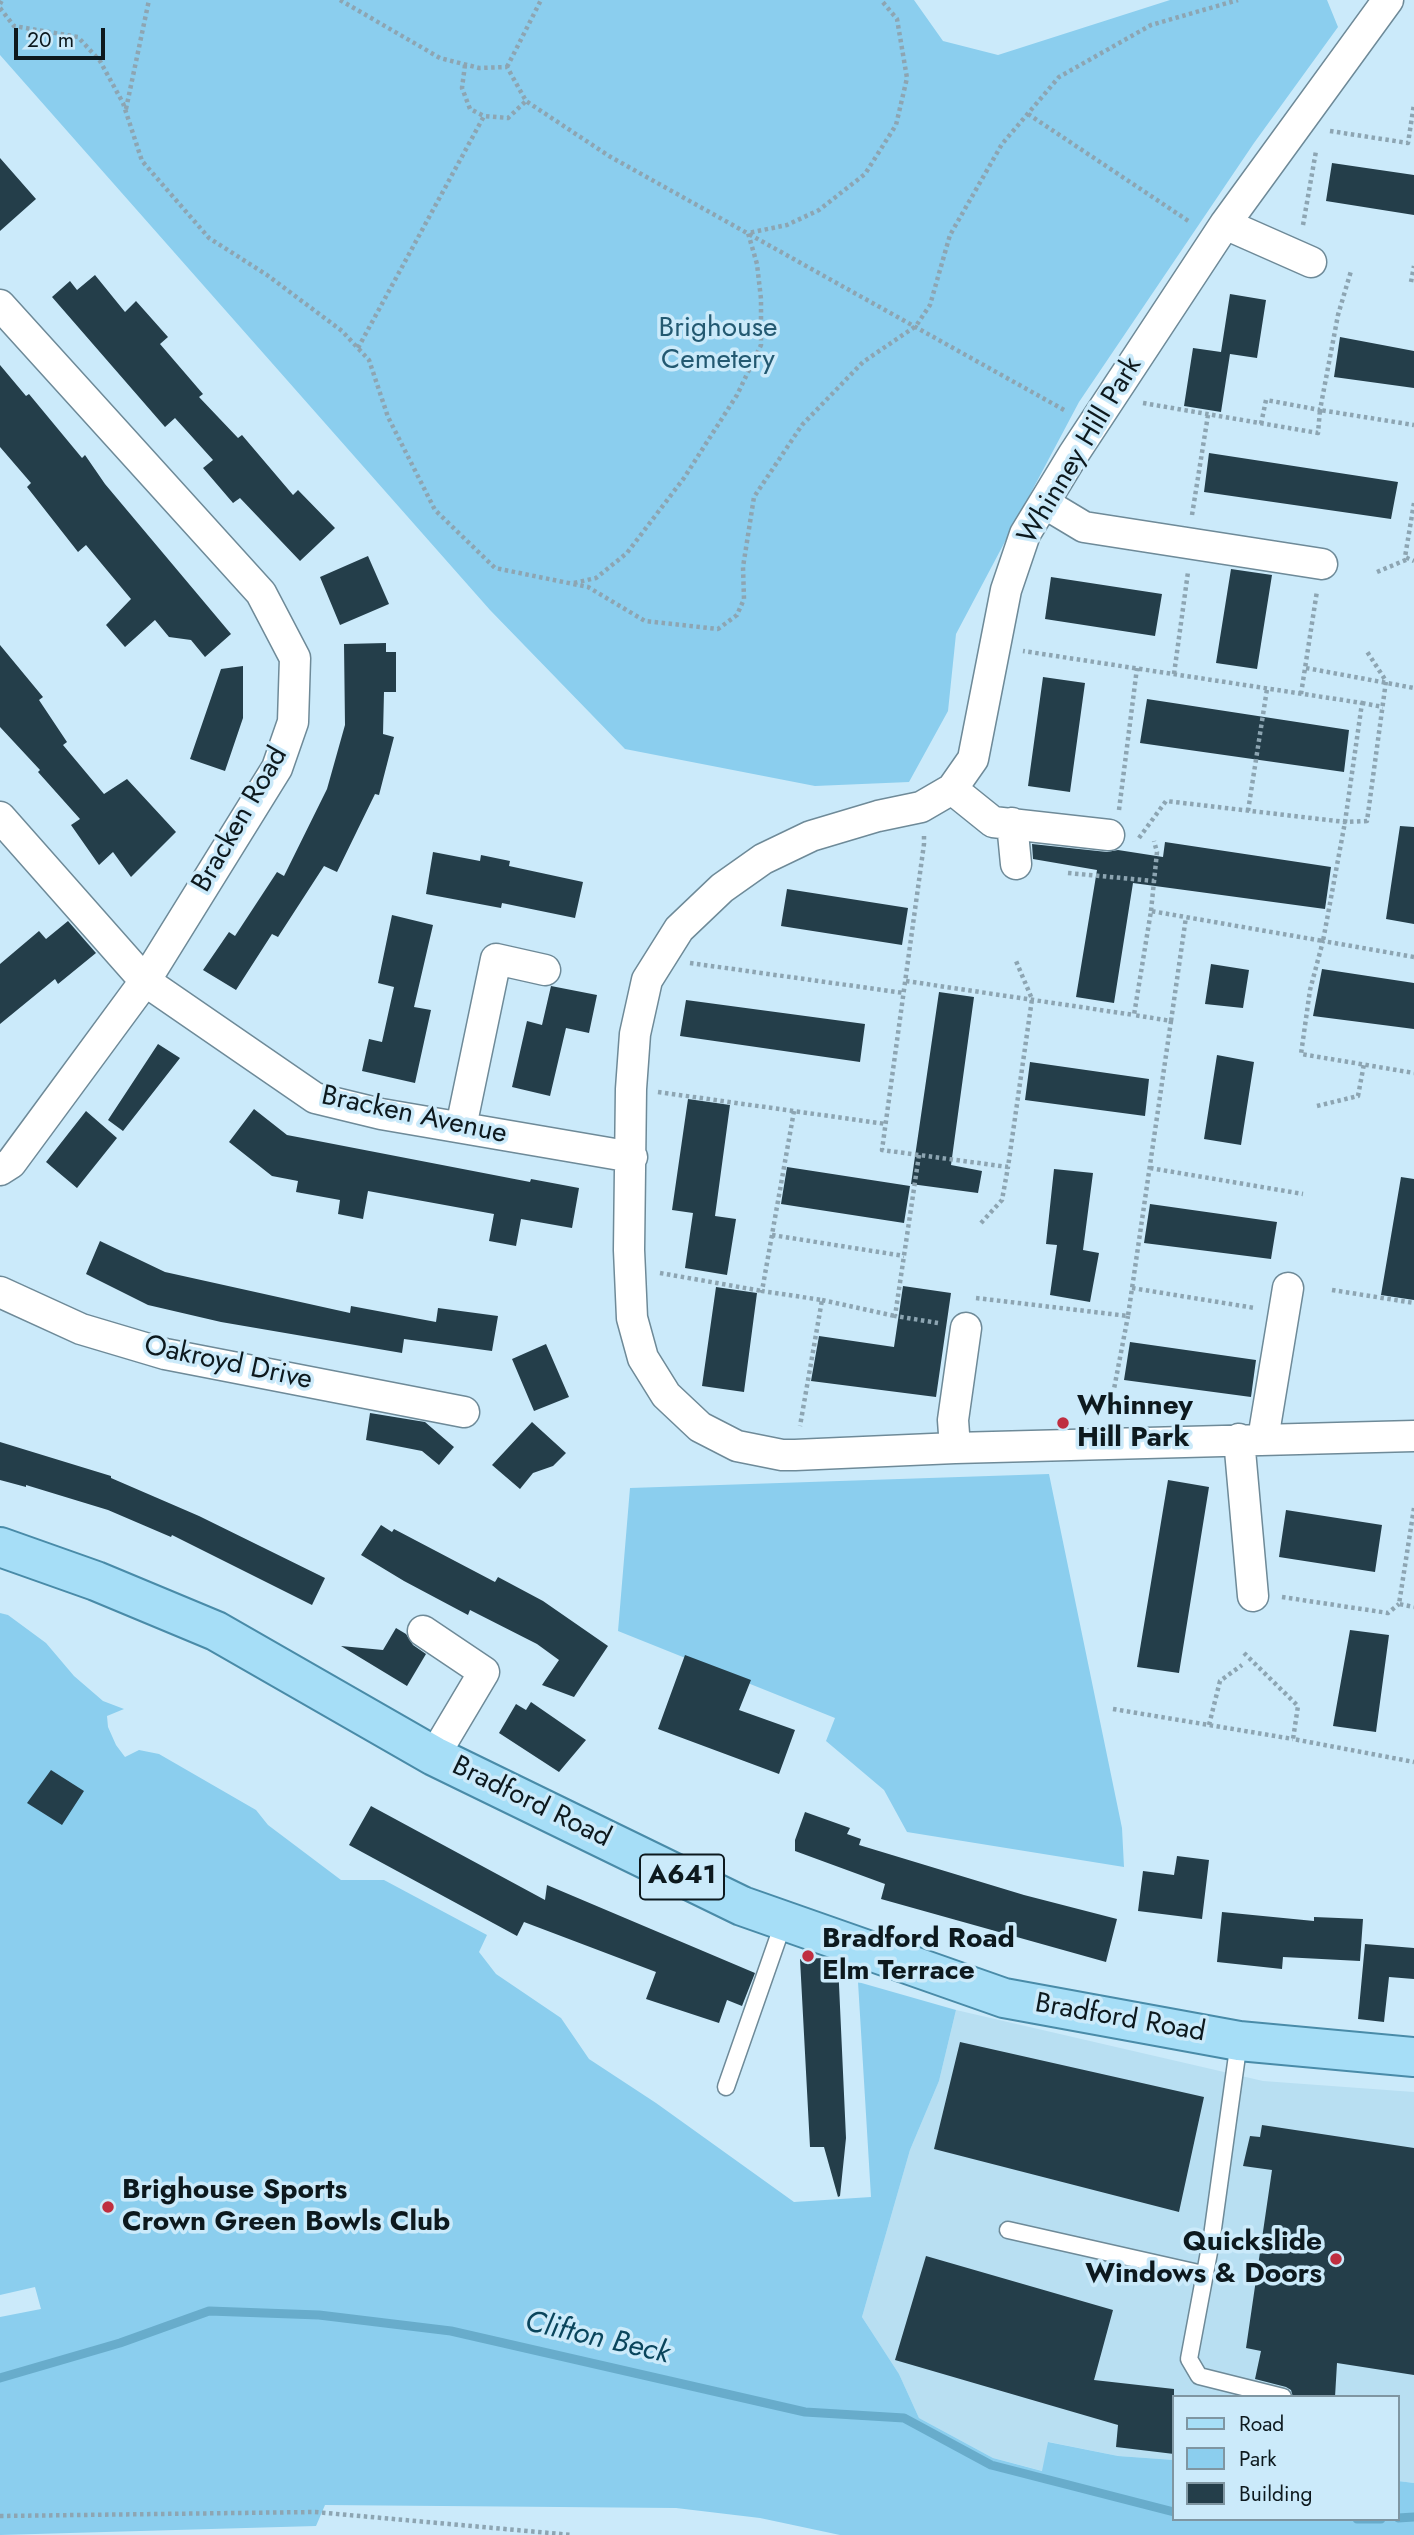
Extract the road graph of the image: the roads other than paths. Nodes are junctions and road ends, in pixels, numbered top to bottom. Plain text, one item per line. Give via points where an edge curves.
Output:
1 (1388, 0) edge
2 (1220, 232) junction
3 (1304, 258) road end
4 (0, 305) edge
5 (1044, 503) junction
6 (1321, 564) road end
7 (952, 789) junction
8 (0, 817) edge
9 (1012, 823) junction
10 (1122, 829) road end
11 (1016, 864) dead end
12 (545, 970) dead end
13 (145, 981) junction
14 (461, 1127) junction
15 (632, 1157) junction
16 (0, 1170) edge
17 (0, 1292) edge
18 (1286, 1300) road end
19 (966, 1328) road end
20 (464, 1412) dead end
21 (1414, 1436) edge
22 (1251, 1439) junction
23 (955, 1448) junction
24 (0, 1547) edge
25 (1252, 1593) road end
26 (423, 1631) dead end
27 (435, 1756) junction
28 (784, 1921) junction
29 (1239, 2041) junction
30 (1414, 2057) edge
31 (726, 2087) dead end
32 (1008, 2230) dead end
33 (1203, 2274) junction
34 (1275, 2395) edge

1 - 2 street, Whinney Hill Park via 1308,127
2 - 3 street
2 - 5 street, Whinney Hill Park
4 - 13 street, Bracken Road via 261,593 295,658 293,722 277,768
5 - 6 street via 1084,527
5 - 7 street, Whinney Hill Park via 1025,534 1006,590 973,759
7 - 9 street via 993,822
7 - 15 street, Whinney Hill Park via 921,807 811,836 763,859 722,888 679,929 648,980 635,1034
8 - 13 street, Bracken Avenue
9 - 10 street
9 - 11 street
12 - 14 street via 496,959
13 - 14 street, Bracken Avenue via 315,1098
13 - 16 street, Bracken Road via 11,1163
14 - 15 street, Bracken Avenue
15 - 23 street, Whinney Hill Park via 632,1318 643,1358 666,1395 700,1427 737,1446 782,1455
17 - 20 street, Oakroyd Drive via 81,1329 165,1354
18 - 22 street
19 - 23 street via 953,1420
21 - 22 street, Whinney Hill Park
22 - 23 street, Whinney Hill Park
22 - 25 street
24 - 27 main road, Bradford Road / A641 via 216,1631
26 - 27 street via 484,1672
27 - 28 main road, Bradford Road / A641 via 742,1906
28 - 29 main road, Bradford Road / A641 via 1004,1998
28 - 31 lane
29 - 30 main road, Bradford Road / A641
29 - 33 lane
32 - 33 lane
33 - 34 lane via 1189,2360 1199,2376

